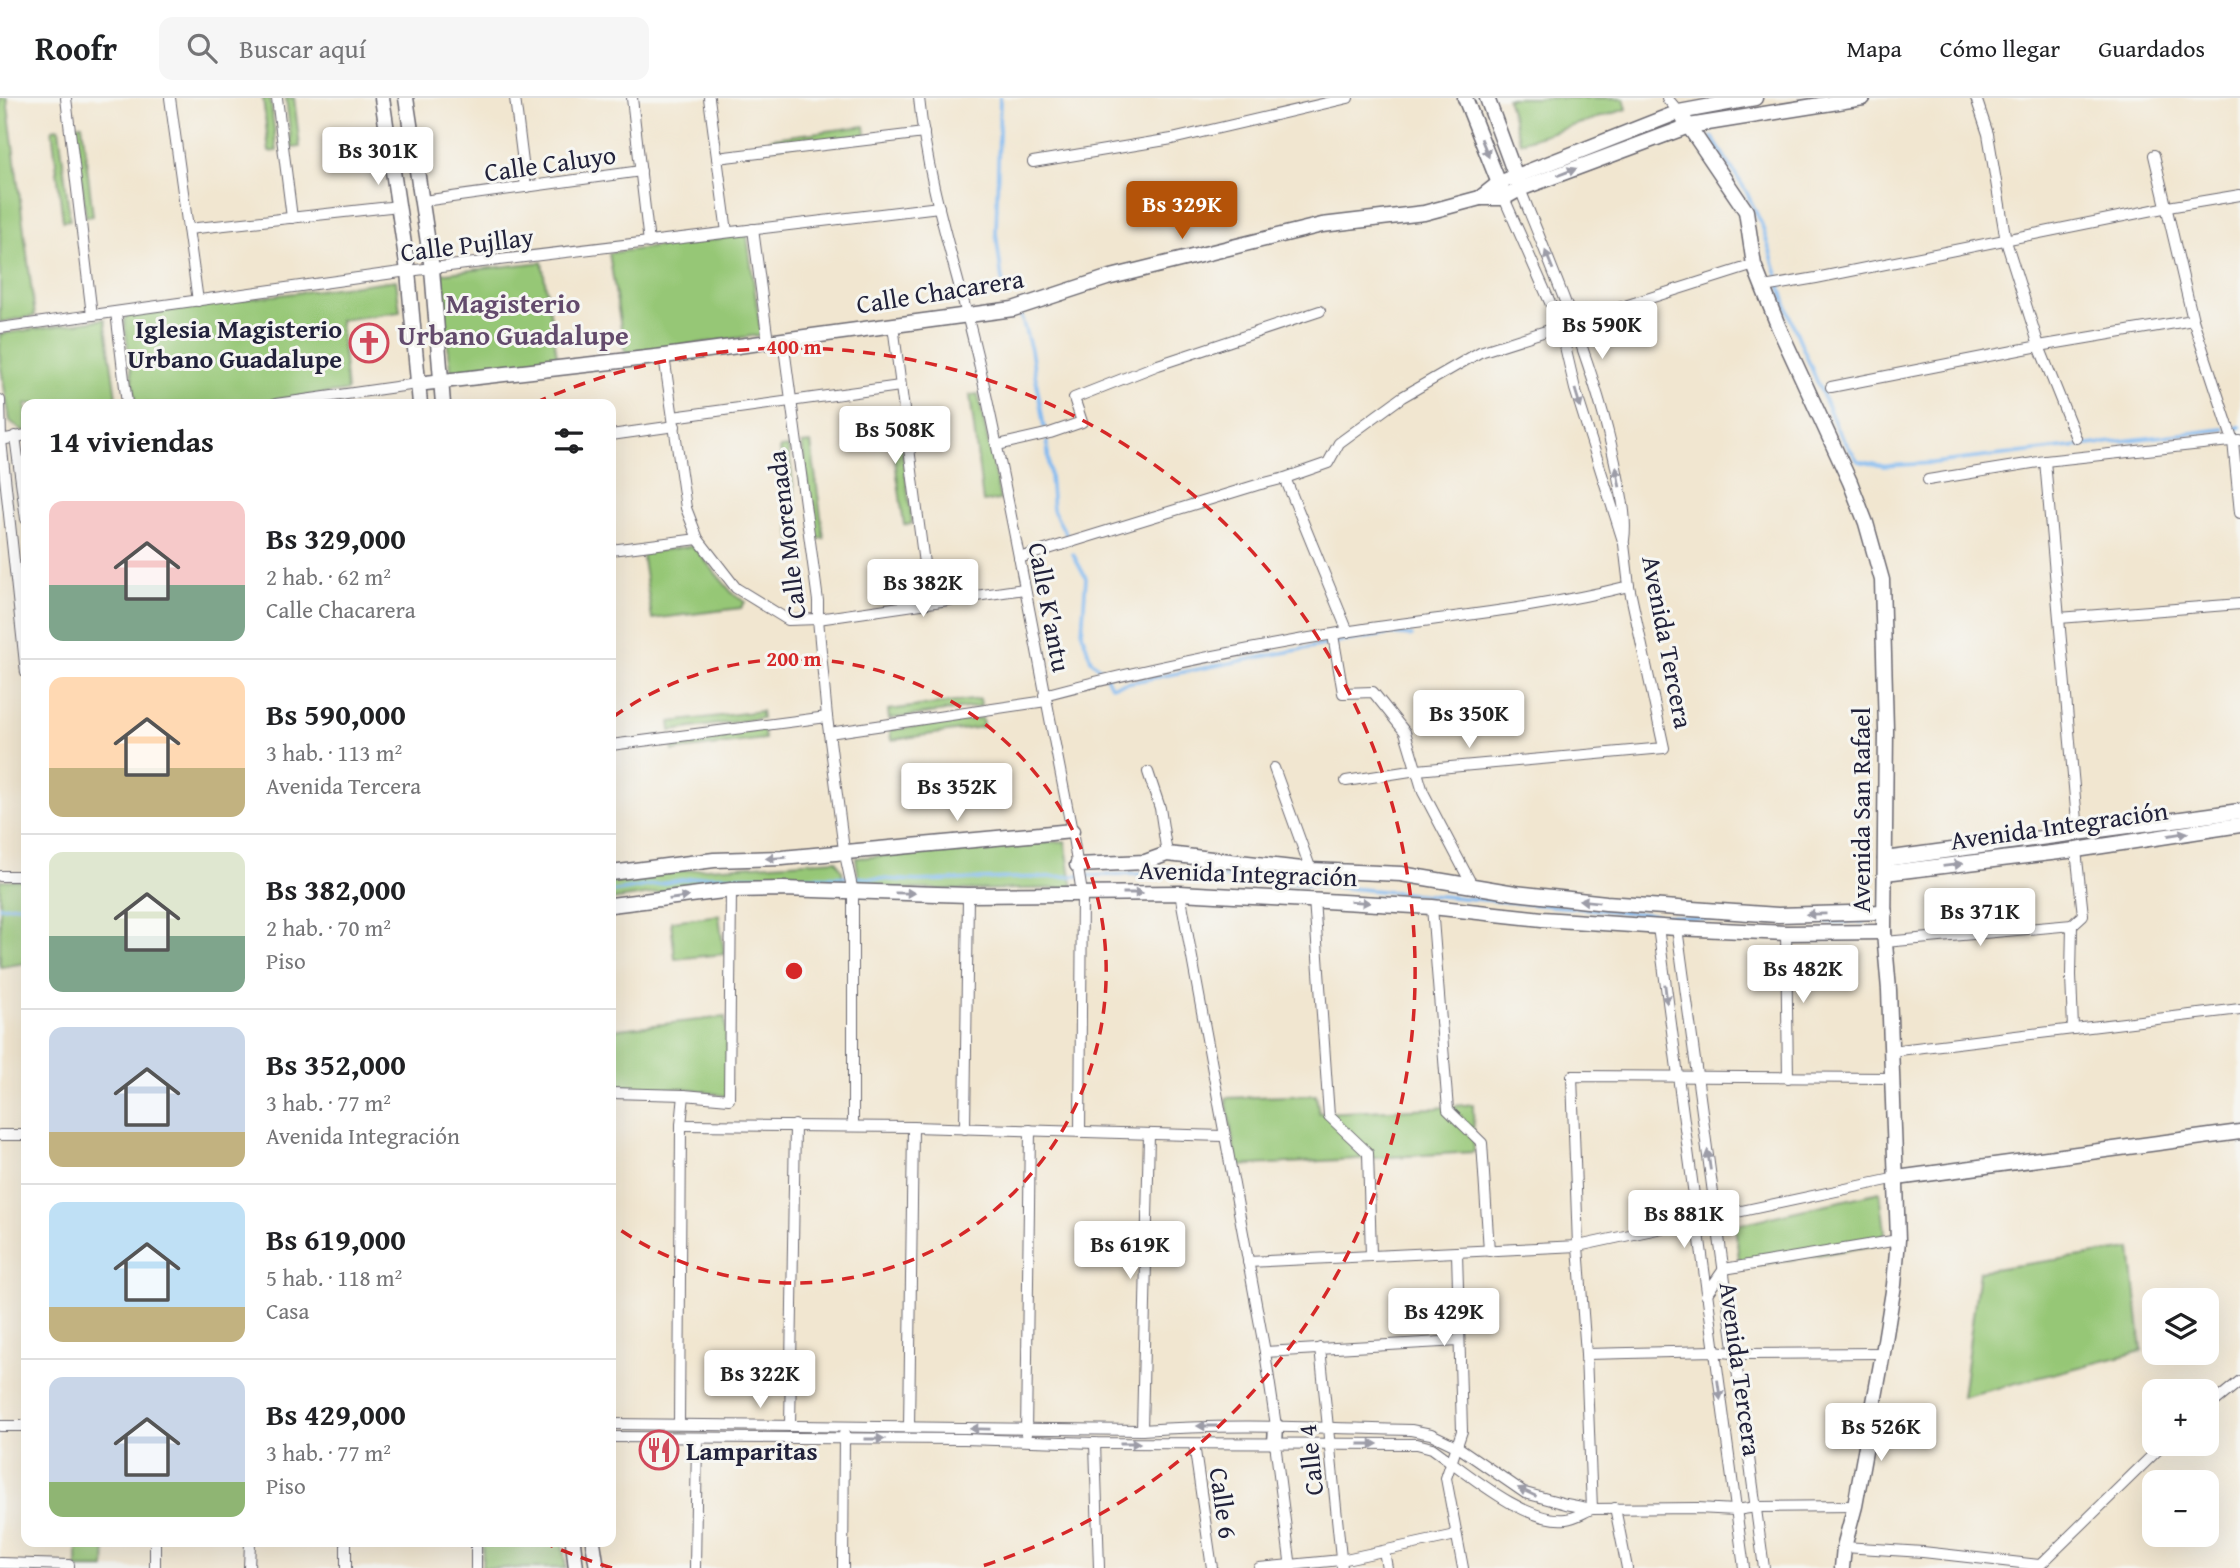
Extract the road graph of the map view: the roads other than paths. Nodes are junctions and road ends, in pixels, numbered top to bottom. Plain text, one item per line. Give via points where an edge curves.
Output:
1 (66, 98) edge
2 (170, 98) edge
3 (277, 98) edge
4 (382, 98) edge
5 (406, 98) edge
6 (515, 98) edge
7 (632, 98) edge
8 (709, 98) edge
9 (919, 98) edge
10 (1348, 98) edge
11 (1465, 98) edge
12 (1487, 98) edge
13 (1667, 98) edge
14 (1755, 98) edge
15 (1863, 98) edge
16 (1976, 98) edge
17 (1679, 112) junction
18 (1689, 126) junction
19 (924, 133) junction
20 (2154, 155) dead end
21 (717, 158) junction
22 (1033, 162) dead end
23 (641, 171) junction
24 (1499, 183) junction
25 (1518, 183) junction
26 (526, 187) junction
27 (2240, 195) edge
28 (1480, 198) junction
29 (1504, 198) junction
30 (423, 201) junction
31 (399, 206) junction
32 (939, 207) junction
33 (2168, 207) junction
34 (292, 218) junction
35 (188, 229) junction
36 (753, 229) junction
37 (727, 232) junction
38 (2006, 241) junction
39 (649, 243) junction
40 (1754, 265) junction
41 (432, 269) junction
42 (408, 271) junction
43 (1763, 287) junction
44 (198, 301) junction
45 (116, 312) junction
46 (1320, 312) dead end
47 (92, 315) junction
48 (969, 316) junction
49 (2193, 320) junction
50 (1575, 323) junction
51 (893, 325) junction
52 (1560, 325) junction
53 (0, 328) edge
54 (775, 341) junction
55 (2039, 346) junction
56 (664, 356) junction
57 (440, 381) junction
58 (417, 384) junction
59 (900, 386) junction
60 (1831, 387) dead end
61 (126, 399) edge
62 (311, 399) edge
63 (419, 399) edge
64 (442, 399) edge
65 (0, 400) edge
66 (790, 402) junction
67 (674, 421) junction
68 (616, 434) edge
69 (21, 435) edge
70 (15, 436) junction
71 (2076, 438) dead end
72 (1, 440) edge
73 (2237, 440) edge
74 (998, 445) junction
75 (2045, 461) junction
76 (1285, 478) junction
77 (1928, 480) dead end
78 (21, 481) edge
79 (2240, 513) edge
80 (698, 539) junction
81 (1624, 544) junction
82 (616, 549) edge
83 (1019, 558) junction
84 (1629, 586) junction
85 (1024, 589) junction
86 (929, 603) junction
87 (2240, 604) edge
88 (2059, 618) junction
89 (818, 619) junction
90 (21, 626) edge
91 (1348, 632) junction
92 (1333, 635) junction
93 (1045, 698) junction
94 (827, 717) junction
95 (829, 733) junction
96 (616, 744) edge
97 (1274, 768) dead end
98 (1417, 770) junction
99 (1148, 772) dead end
100 (1346, 781) dead end
101 (2240, 811) edge
102 (2240, 825) edge
103 (1072, 831) junction
104 (2078, 832) junction
105 (844, 850) junction
106 (2076, 850) junction
107 (1167, 855) junction
108 (1885, 866) junction
109 (616, 870) edge
110 (1311, 870) junction
111 (0, 876) edge
112 (21, 876) edge
113 (1079, 878) junction
114 (1473, 887) junction
115 (731, 890) junction
116 (853, 892) junction
117 (1181, 893) junction
118 (968, 895) junction
119 (1314, 899) junction
120 (616, 904) edge
121 (1432, 907) junction
122 (1885, 912) junction
123 (2072, 925) junction
124 (1658, 927) junction
125 (1677, 928) junction
126 (1786, 933) junction
127 (1884, 937) junction
128 (2240, 1009) edge
129 (2073, 1029) junction
130 (1891, 1051) junction
131 (1677, 1078) junction
132 (1698, 1078) junction
133 (1788, 1078) junction
134 (1891, 1078) junction
135 (616, 1093) edge
136 (684, 1095) junction
137 (681, 1125) junction
138 (795, 1125) junction
139 (853, 1126) junction
140 (914, 1127) junction
141 (965, 1129) junction
142 (1030, 1130) junction
143 (1080, 1132) junction
144 (2240, 1132) edge
145 (1149, 1133) junction
146 (0, 1135) edge
147 (21, 1135) edge
148 (1223, 1136) junction
149 (1896, 1178) junction
150 (1716, 1216) junction
151 (1696, 1221) junction
152 (1898, 1240) junction
153 (1578, 1246) junction
154 (1489, 1251) junction
155 (1457, 1253) junction
156 (1371, 1255) junction
157 (1248, 1262) junction
158 (1724, 1269) junction
159 (1706, 1295) junction
160 (1459, 1341) junction
161 (1320, 1348) junction
162 (1714, 1351) junction
163 (1265, 1352) junction
164 (1735, 1353) junction
165 (1883, 1353) junction
166 (1586, 1354) junction
167 (2240, 1381) edge
168 (2219, 1398) edge
169 (616, 1424) edge
170 (679, 1424) junction
171 (0, 1426) edge
172 (21, 1426) edge
173 (790, 1426) junction
174 (1276, 1426) junction
175 (844, 1427) junction
176 (909, 1427) junction
177 (1026, 1429) junction
178 (1328, 1429) junction
179 (1142, 1430) junction
180 (616, 1437) edge
181 (697, 1439) junction
182 (844, 1439) junction
183 (1026, 1443) junction
184 (1095, 1443) junction
185 (1275, 1443) junction
186 (1329, 1443) junction
187 (1194, 1444) junction
188 (1458, 1447) junction
189 (2152, 1456) edge
190 (1450, 1461) junction
191 (1855, 1506) junction
192 (1756, 1507) junction
193 (1615, 1508) junction
194 (1592, 1509) junction
195 (1736, 1510) junction
196 (1456, 1535) junction
197 (155, 1547) edge
198 (250, 1547) edge
199 (346, 1547) edge
200 (476, 1547) edge
201 (574, 1547) edge
202 (594, 1547) edge
203 (1844, 1547) junction
204 (1384, 1551) junction
205 (0, 1563) edge
206 (1341, 1564) edge
207 (1290, 1566) edge
208 (2038, 1567) edge
209 (69, 1568) edge
210 (155, 1568) edge
211 (249, 1568) edge
212 (346, 1568) edge
213 (476, 1568) edge
214 (576, 1568) edge
215 (597, 1568) edge
216 (695, 1568) edge
217 (843, 1568) edge
218 (1099, 1568) edge
219 (1212, 1568) edge
220 (1259, 1568) edge
221 (1387, 1568) edge
222 (1463, 1568) edge
223 (1627, 1568) edge
224 (1744, 1568) edge
225 (1764, 1568) edge
226 (1842, 1568) edge

1 - 47 street
2 - 35 street
3 - 34 street
4 - 31 street
5 - 30 street
6 - 26 street
7 - 23 street
8 - 21 street
9 - 19 street, Calle K'antu
10 - 22 street via 1172,139
11 -> 24 street, Avenida Tercera
12 - 25 street, Avenida Tercera
13 - 17 street, Avenida San Rafael
14 - 17 street
15 - 18 street
16 - 38 street via 1988,134
17 - 18 street, Avenida San Rafael
17 - 25 street
25 -> 18 street
18 - 40 street, Avenida San Rafael via 1746,211
19 - 21 street
19 - 32 street, Calle K'antu
20 - 33 street
21 - 37 street
23 - 26 street, Calle Caluyo
23 - 39 street
24 - 25 street
24 - 28 street
24 - 29 street, Avenida Tercera
25 - 29 street
50 -> 25 street, Avenida Tercera
26 - 30 street, Calle Caluyo
27 - 33 street
28 - 29 street
28 - 48 street, Calle Chacarera via 1424,213 1322,225 1107,278 1013,310
29 - 52 street, Avenida Tercera
30 - 41 street
31 - 34 street
31 - 42 street
32 - 36 street, Calle Pujllay
32 - 48 street, Calle K'antu
33 - 38 street
33 - 49 street
34 - 35 street
35 - 44 street
36 - 37 street, Calle Pujllay
36 - 54 street, Calle Morenada
37 - 39 street, Calle Pujllay
38 - 43 street
38 - 55 street
39 - 41 street, Calle Pujllay
40 - 43 street, Avenida San Rafael
40 - 50 street
41 - 42 street, Calle Pujllay
41 - 57 street
42 - 44 street, Calle Pujllay
42 - 58 street
43 - 108 street, Avenida San Rafael via 1850,482 1882,580
44 - 45 street, Calle Pujllay
45 - 47 street, Calle Pujllay
45 - 61 street
46 - 74 street via 1074,398 1082,422
47 - 53 street, Calle Pujllay
48 - 51 street, Calle Chacarera
48 - 74 street, Calle K'antu
49 - 55 street
49 - 73 street
50 - 52 street
81 -> 50 street, Avenida Tercera via 1626,525 1613,450
51 - 54 street, Calle Chacarera
51 - 59 street
52 - 76 street via 1480,352 1402,397 1339,443 1328,463
52 -> 81 street, Avenida Tercera
54 - 56 street, Calle Chacarera
54 - 66 street, Calle Morenada
55 - 60 street
55 - 71 street
56 - 57 street, Calle Chacarera
56 - 67 street
57 - 58 street, Calle Chacarera
57 - 64 street
58 - 62 street
58 - 63 street
59 - 66 street
59 - 86 street
65 - 72 street
66 - 67 street
66 - 89 street, Calle Morenada
67 - 68 street
67 - 80 street via 686,508
69 - 70 street
70 - 72 street
70 - 78 street
72 - 90 street
73 - 75 street
73 - 79 street
74 - 83 street, Calle K'antu
75 - 77 street
75 - 88 street
76 - 83 street
76 - 91 street
80 - 82 street
80 - 89 street via 736,587 788,620
81 - 84 street, Avenida Tercera
83 - 85 street, Calle K'antu
84 - 91 street via 1585,597
84 - 98 street, Avenida Tercera via 1664,748
85 - 86 street
85 - 93 street, Calle K'antu
86 - 89 street
87 - 88 street
88 - 104 street
89 - 94 street, Calle Morenada
91 - 92 street
92 - 93 street via 1125,673
92 - 98 street via 1343,693 1373,692 1405,732
93 - 95 street
93 - 103 street, Calle K'antu
94 - 95 street, Calle Morenada
94 - 96 street
95 - 105 street, Calle Morenada
97 - 110 street
98 - 100 street
98 - 114 street via 1423,792
99 - 107 street via 1160,808
101 - 104 street, Avenida Integración
106 -> 102 street, Avenida Integración
103 - 105 street
103 - 113 street, Calle K'antu
104 - 108 street, Avenida Integración
105 -> 109 street
105 - 116 street, Calle Morenada
108 -> 106 street, Avenida Integración
106 - 123 street via 2083,915
107 - 110 street, Avenida Integración
107 - 113 street, Avenida Integración
108 - 122 street, Avenida San Rafael
110 - 114 street, Avenida Integración via 1401,874
111 - 112 street
113 -> 117 street, Avenida Integración
113 - 118 street, Avenida Integración
113 - 143 street, Calle K'antu
122 -> 114 street, Avenida Integración via 1778,915 1606,903
115 - 116 street, Avenida Integración
120 -> 115 street, Avenida Integración
115 - 136 street via 729,1100
116 -> 118 street, Avenida Integración
116 - 139 street, Calle Morenada
117 - 119 street, Avenida Integración
117 - 148 street
118 - 141 street
119 -> 121 street, Avenida Integración
119 - 156 street via 1329,1116 1368,1153
121 - 124 street, Avenida Integración
121 - 154 street via 1448,1110 1482,1143
122 - 127 street, Avenida San Rafael
123 - 127 street
123 - 129 street
124 - 125 street, Avenida Integración
124 -> 131 street, Avenida Tercera
125 - 126 street, Avenida Integración
125 - 132 street, Avenida Tercera
126 - 127 street, Avenida Integración
126 - 133 street
127 - 130 street, Avenida San Rafael
128 - 129 street
129 - 130 street
130 - 134 street, Avenida San Rafael
131 - 132 street
131 - 151 street, Avenida Tercera
131 - 153 street via 1573,1076
132 - 133 street
150 -> 132 street, Avenida Tercera
133 - 134 street
134 - 149 street, Avenida San Rafael
135 - 136 street
136 - 137 street
137 - 138 street
137 - 170 street
138 - 139 street
138 - 173 street
139 - 140 street
140 - 141 street
140 - 176 street
141 - 142 street
142 - 143 street
142 - 177 street
143 - 145 street
144 - 149 street
145 - 148 street
145 - 179 street
146 - 147 street
148 - 157 street
149 - 150 street
149 - 152 street, Avenida San Rafael
150 - 151 street
150 - 158 street, Avenida Tercera
151 - 153 street
151 - 159 street, Avenida Tercera
152 - 158 street
152 - 165 street, Avenida San Rafael
153 - 154 street
153 - 166 street
154 - 155 street
155 - 156 street
155 - 160 street
156 - 157 street
157 - 163 street
158 - 159 street
158 - 164 street, Avenida Tercera
159 - 162 street, Avenida Tercera
160 - 161 street
160 - 188 street via 1462,1431
161 - 163 street
161 - 178 street, Calle 4
162 - 164 street
162 - 166 street
162 -> 195 street, Avenida Tercera
163 - 174 street
164 - 165 street
164 - 192 street, Avenida Tercera
165 - 191 street, Avenida San Rafael
166 - 194 street
167 - 168 street
169 - 170 street
170 - 173 street
171 - 172 street
173 - 175 street
174 - 178 street
174 -> 179 street
174 - 185 street
175 - 176 street
175 - 182 street
177 -> 176 street
177 - 179 street
177 - 183 street
178 - 186 street, Calle 4
178 - 188 street via 1411,1430
180 - 181 street
181 - 182 street
181 - 216 street
182 -> 183 street
182 - 217 street
183 - 184 street
184 -> 187 street
184 - 218 street
185 - 186 street
185 - 187 street
185 - 207 street
186 -> 190 street via 1417,1444
186 - 206 street, Calle 4
187 - 219 street, Calle 6
188 - 190 street
194 -> 188 street via 1525,1493
189 - 208 street
190 - 194 street via 1530,1513 1568,1519
190 - 196 street via 1446,1478
191 - 192 street
191 - 203 street, Avenida San Rafael
192 - 195 street
192 - 225 street, Avenida Tercera
193 - 194 street
193 - 195 street
193 - 223 street
195 - 224 street, Avenida Tercera
196 - 204 street
196 - 222 street
197 - 210 street
198 - 211 street
199 - 212 street
200 - 213 street
201 - 214 street
202 - 215 street
203 - 208 street
203 - 226 street, Avenida San Rafael
204 - 206 street
204 - 221 street
205 - 209 street
206 - 207 street
207 - 220 street

